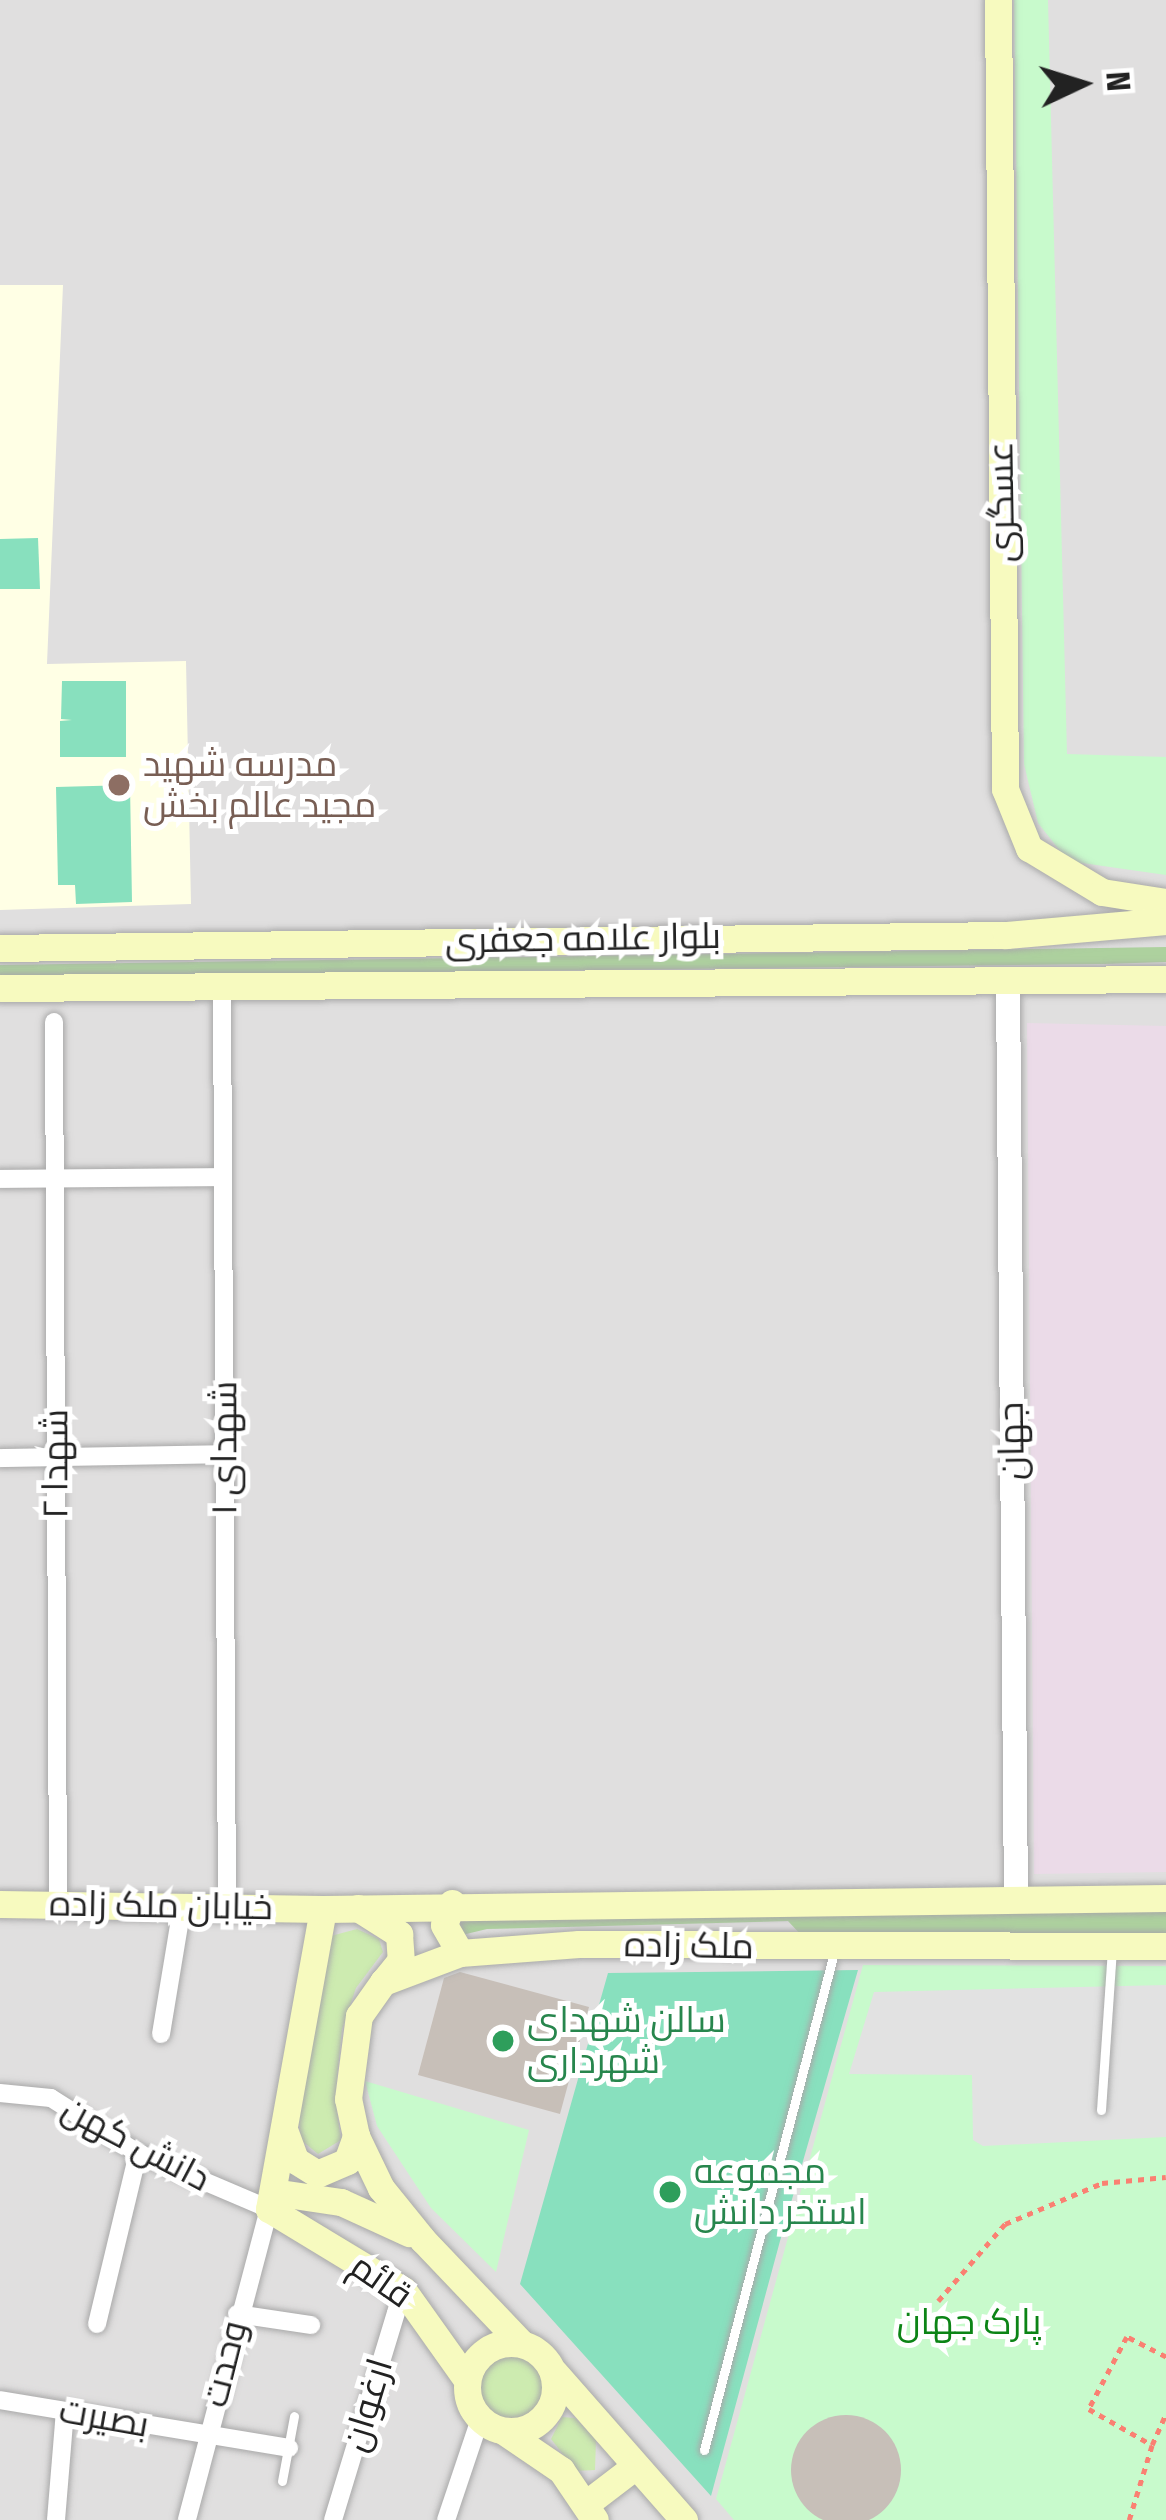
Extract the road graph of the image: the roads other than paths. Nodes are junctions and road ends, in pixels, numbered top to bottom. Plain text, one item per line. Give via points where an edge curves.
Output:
1 (998, 0) edge
2 (1166, 902) edge
3 (1166, 921) edge
4 (0, 948) edge
5 (1166, 979) edge
6 (1008, 984) junction
7 (0, 988) edge
8 (222, 989) junction
9 (54, 1022) dead end
10 (223, 1178) junction
11 (0, 1179) edge
12 (55, 1179) junction
13 (225, 1454) junction
14 (56, 1457) junction
15 (0, 1458) edge
16 (1016, 1898) junction
17 (1166, 1898) edge
18 (452, 1903) junction
19 (0, 1904) edge
20 (58, 1905) junction
21 (182, 1906) junction
22 (227, 1907) junction
23 (357, 1908) junction
24 (322, 1909) junction
25 (1112, 1946) junction
26 (1166, 1946) edge
27 (835, 1949) junction
28 (460, 1953) junction
29 (383, 1982) junction
30 (161, 2034) dead end
31 (0, 2093) edge
32 (1101, 2110) dead end
33 (284, 2128) junction
34 (356, 2136) junction
35 (138, 2153) junction
36 (271, 2200) junction
37 (423, 2240) junction
38 (403, 2290) junction
39 (237, 2314) junction
40 (97, 2324) dead end
41 (311, 2325) dead end
42 (522, 2344) junction
43 (554, 2372) junction
44 (467, 2380) junction
45 (0, 2400) edge
46 (65, 2411) junction
47 (294, 2416) dead end
48 (493, 2426) junction
49 (207, 2437) junction
50 (289, 2448) junction
51 (704, 2450) dead end
52 (633, 2468) junction
53 (282, 2480) dead end
54 (591, 2511) edge
55 (56, 2520) edge
56 (187, 2520) edge
57 (332, 2520) edge
58 (446, 2520) edge
59 (684, 2520) edge

1 - 2 main road, عسگری via 1005,789 1029,848 1046,860 1102,892
3 - 4 main road, بلوار علامه جعفری via 1006,935
5 - 6 main road, بلوار علامه جعفری
6 - 8 main road, بلوار علامه جعفری
6 - 16 street, جهان
7 - 8 main road, بلوار علامه جعفری
8 - 10 street, شهدای ۱
9 - 12 street, شهدا ۲
10 - 12 street
10 - 13 street, شهدای ۱
11 - 12 street
12 - 14 street, شهدا ۲
13 - 14 street
13 - 22 street, شهدای ۱
14 - 15 street
14 - 20 street, شهدا ۲
16 - 17 main road, ملک زاده
16 - 18 main road, ملک زاده
18 - 23 main road, ملک زاده
18 - 28 main road via 444,1924
19 - 20 main road, خیابان ملک زاده
20 - 21 main road, خیابان ملک زاده
21 - 22 main road, خیابان ملک زاده
21 - 30 street
22 - 24 main road, خیابان ملک زاده
23 - 24 main road, ملک زاده
23 - 29 main road via 399,1934 401,1960
24 - 33 main road
25 - 26 main road, ملک زاده
25 - 27 main road, ملک زاده
25 - 32 lane
27 - 28 main road, ملک زاده via 579,1944
27 - 51 lane
28 - 29 main road, ملک زاده
29 - 34 main road via 358,2016 348,2099
31 - 35 street, دانش کهن via 51,2098
33 - 34 main road via 296,2160 317,2174 346,2161
33 - 36 main road
34 - 37 main road, قائم via 381,2188
35 - 36 street, دانش کهن
35 - 40 street
36 - 37 main road via 341,2202
36 - 38 main road, قائم
36 - 39 street, وحدت
37 - 42 main road, قائم
38 - 44 main road, قائم
38 - 57 street, ارغوان
39 - 41 street
39 - 49 street, وحدت
42 - 43 main road
42 - 44 main road via 493,2346
43 - 48 main road via 546,2416
43 - 52 main road
44 - 48 main road
45 - 46 street, بصیرت
46 - 49 street, بصیرت
46 - 55 street
47 - 50 lane
48 - 54 main road via 561,2470
48 - 58 street
49 - 50 street, بصیرت
49 - 56 street, وحدت
50 - 53 lane
52 - 54 main road
52 - 59 main road

